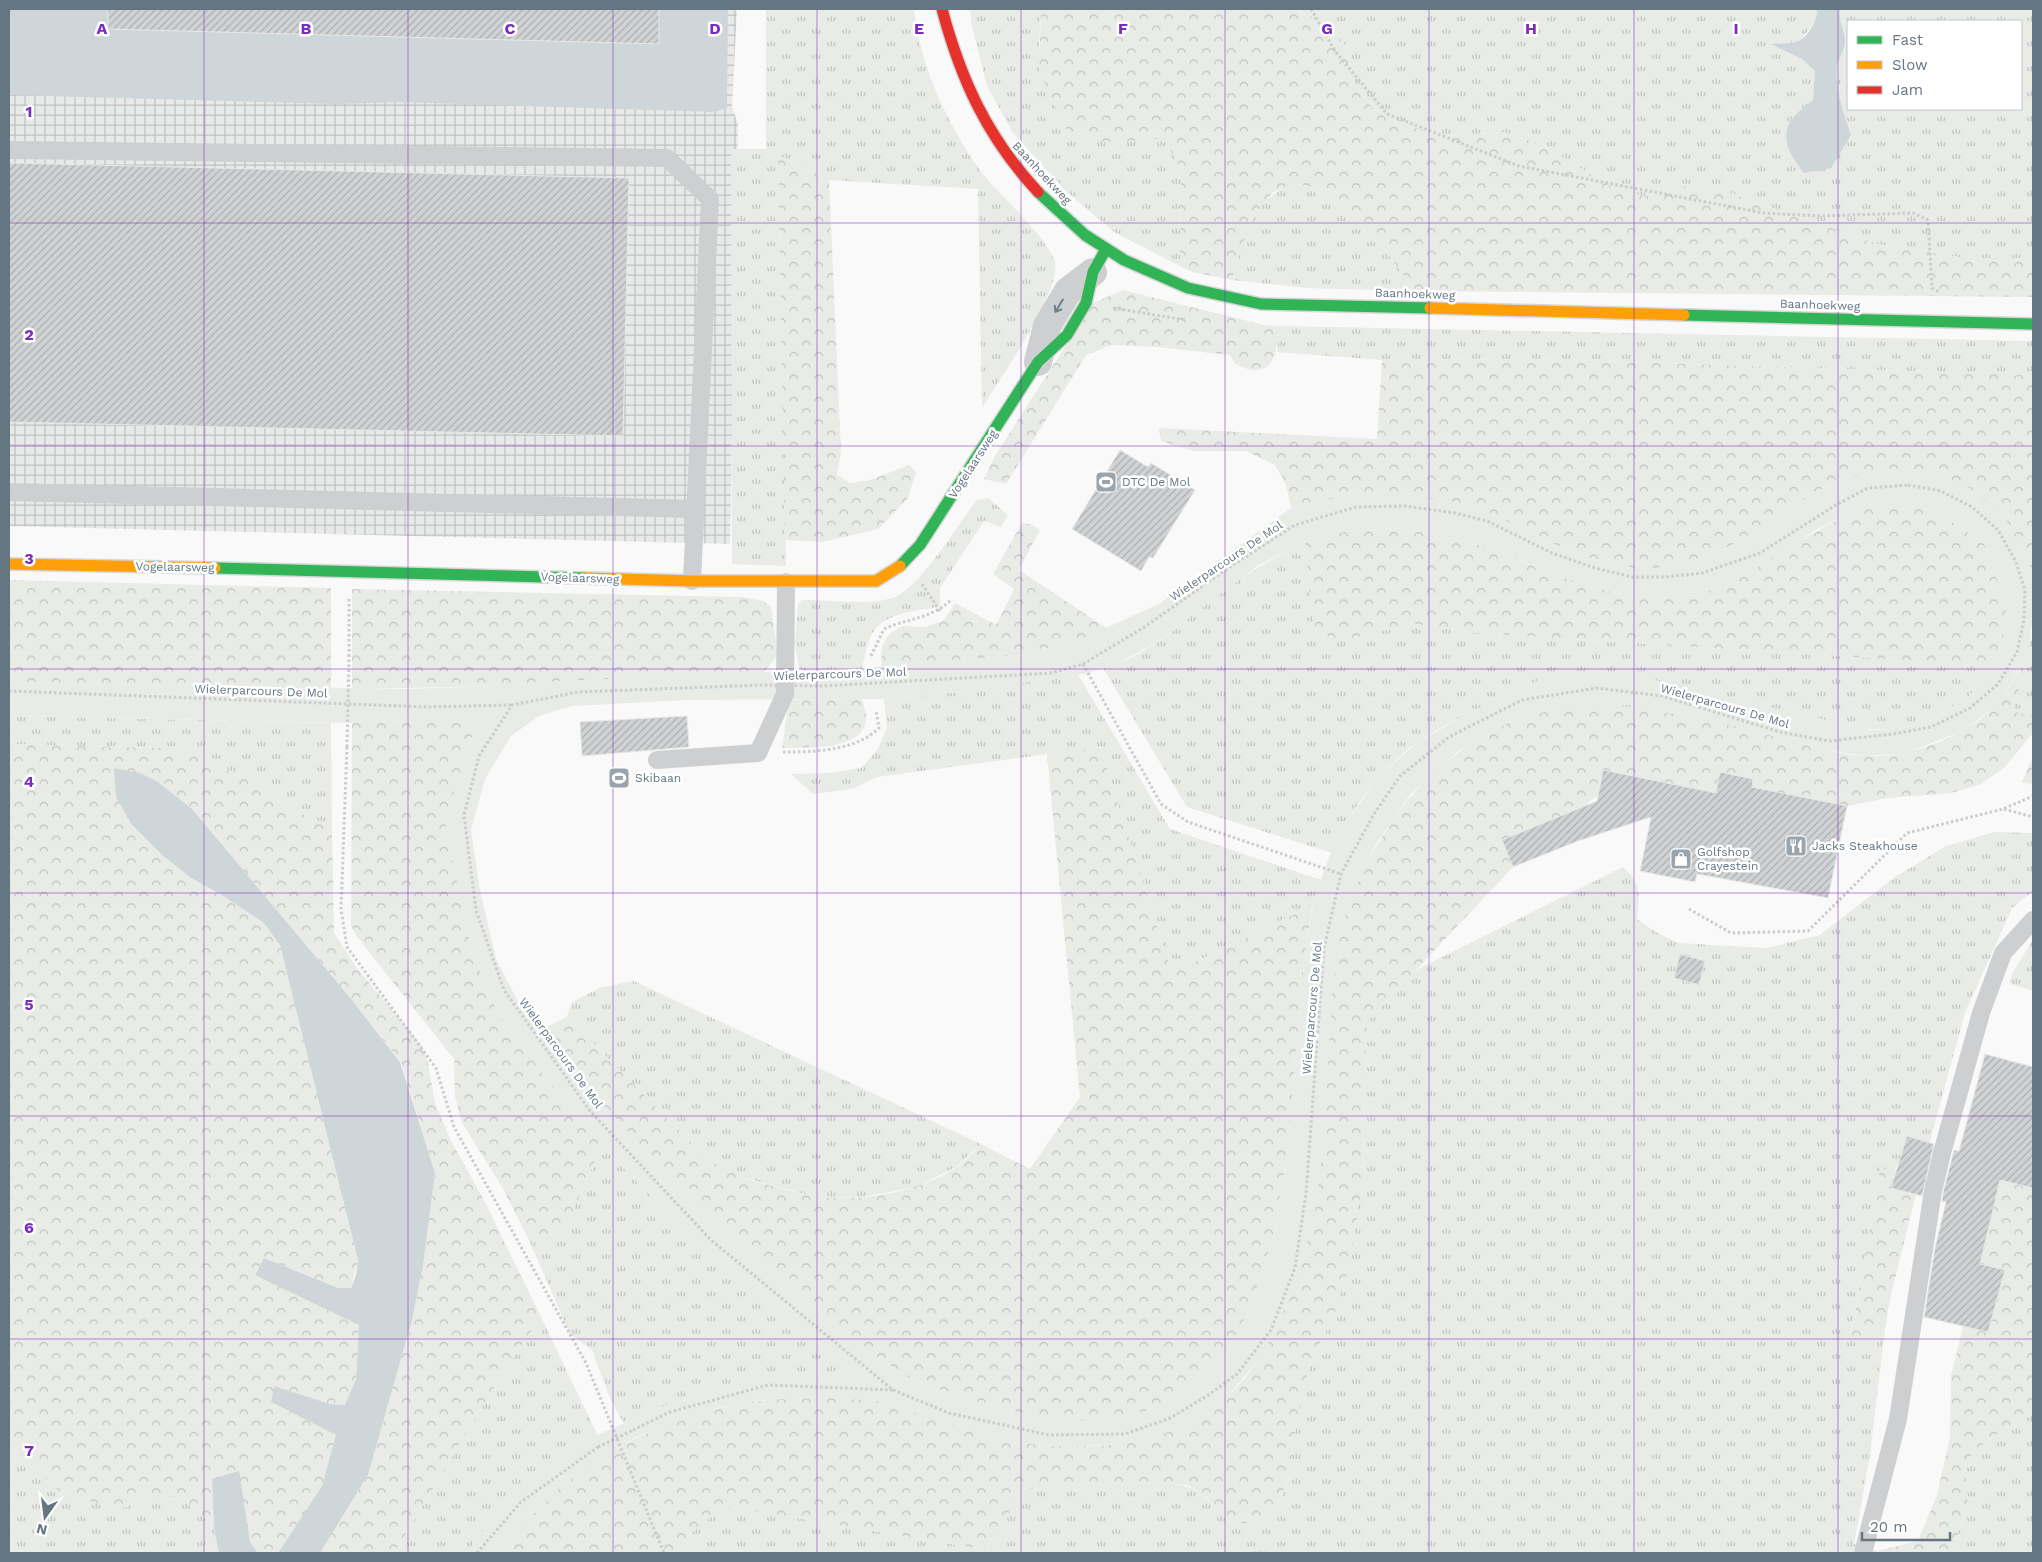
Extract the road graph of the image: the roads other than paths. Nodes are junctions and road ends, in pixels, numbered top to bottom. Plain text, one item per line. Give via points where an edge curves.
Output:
1 (942, 9) edge
2 (9, 150) edge
3 (1099, 261) junction
4 (2033, 324) edge
5 (1038, 362) joint
6 (9, 492) edge
7 (695, 509) junction
8 (9, 564) edge
9 (692, 581) junction
10 (786, 582) junction
11 (657, 760) dead end
12 (2033, 920) edge
13 (1863, 1553) edge

1 - 3 street, Baanhoekweg via 959,67 978,113 999,148
2 - 7 lane via 666,158 710,199
3 - 4 street, Baanhoekweg via 1210,295 1261,304
3 - 5 street, Vogelaarsweg via 1068,291 1047,326
5 - 10 street, Vogelaarsweg via 976,461 904,564 876,581
6 - 7 lane
7 - 9 lane
8 - 9 street, Vogelaarsweg
9 - 10 street, Vogelaarsweg
10 - 11 lane via 785,694 758,753
12 - 13 lane via 2003,953 1981,1013 1942,1153 1898,1419

